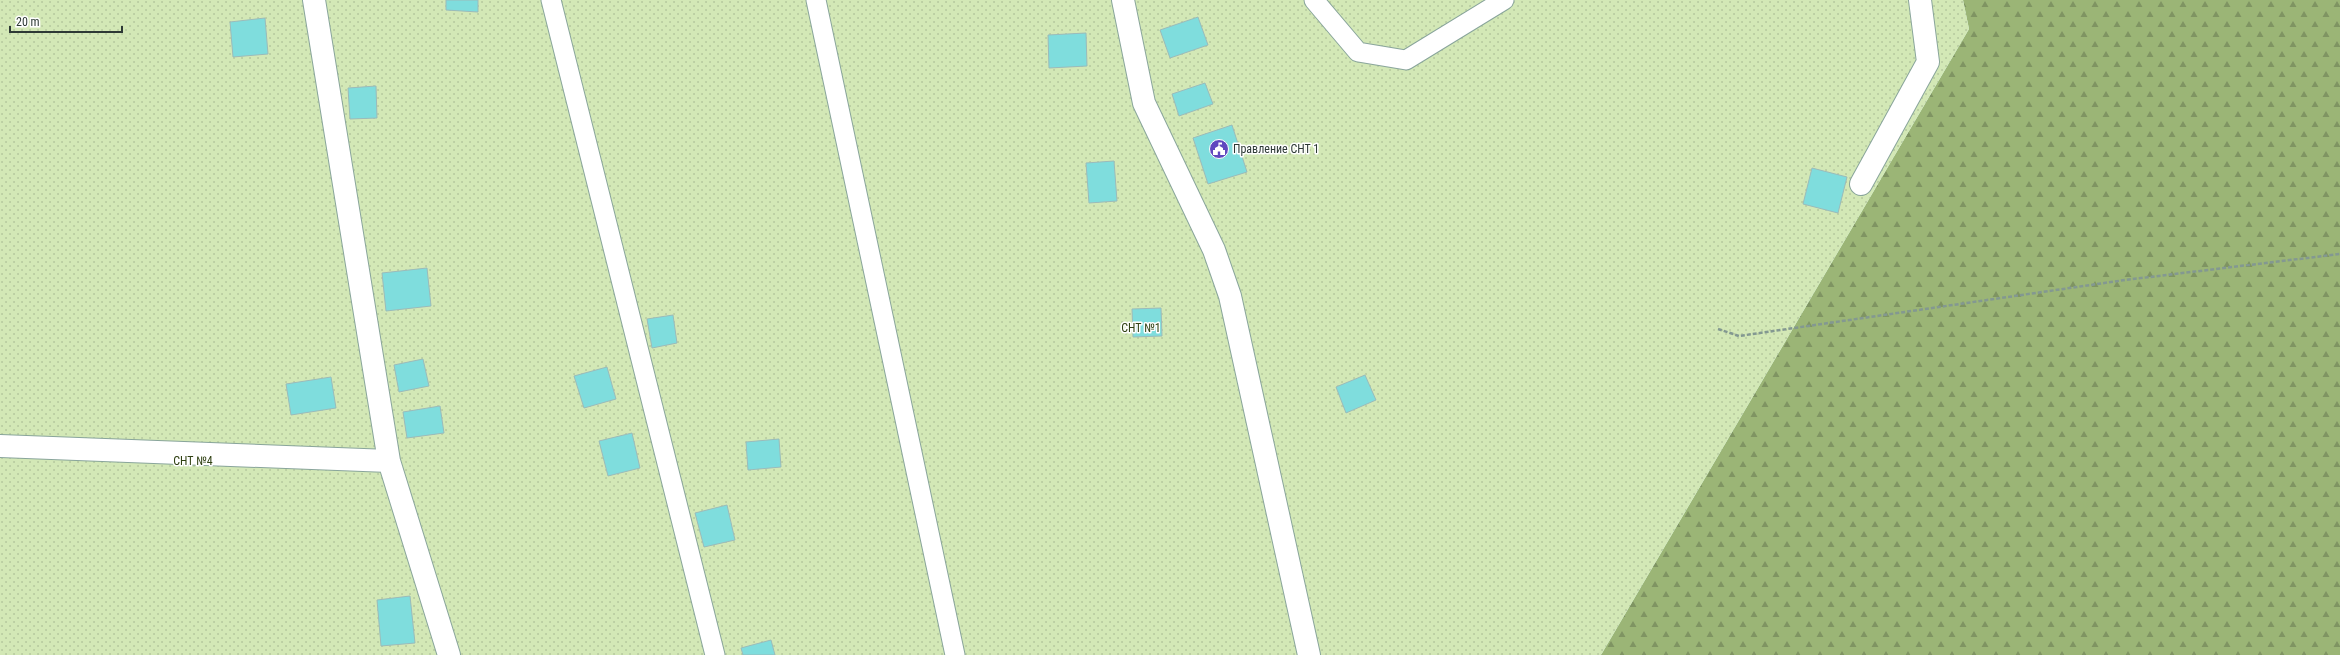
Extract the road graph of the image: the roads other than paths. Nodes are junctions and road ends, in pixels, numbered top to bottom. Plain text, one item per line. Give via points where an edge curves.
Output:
1 (314, 0) edge
2 (551, 0) edge
3 (816, 0) edge
4 (1123, 0) edge
5 (1314, 0) edge
6 (1504, 0) edge
7 (1920, 0) edge
8 (1861, 184) dead end
9 (0, 446) edge
10 (389, 461) junction
11 (449, 655) edge
12 (715, 655) edge
13 (955, 655) edge
14 (1309, 655) edge

1 - 10 street
2 - 12 lane
3 - 13 lane
4 - 14 street via 1144,103 1214,250 1230,296
5 - 6 lane via 1358,52 1406,60
7 - 8 street via 1928,62
9 - 10 street
10 - 11 street

